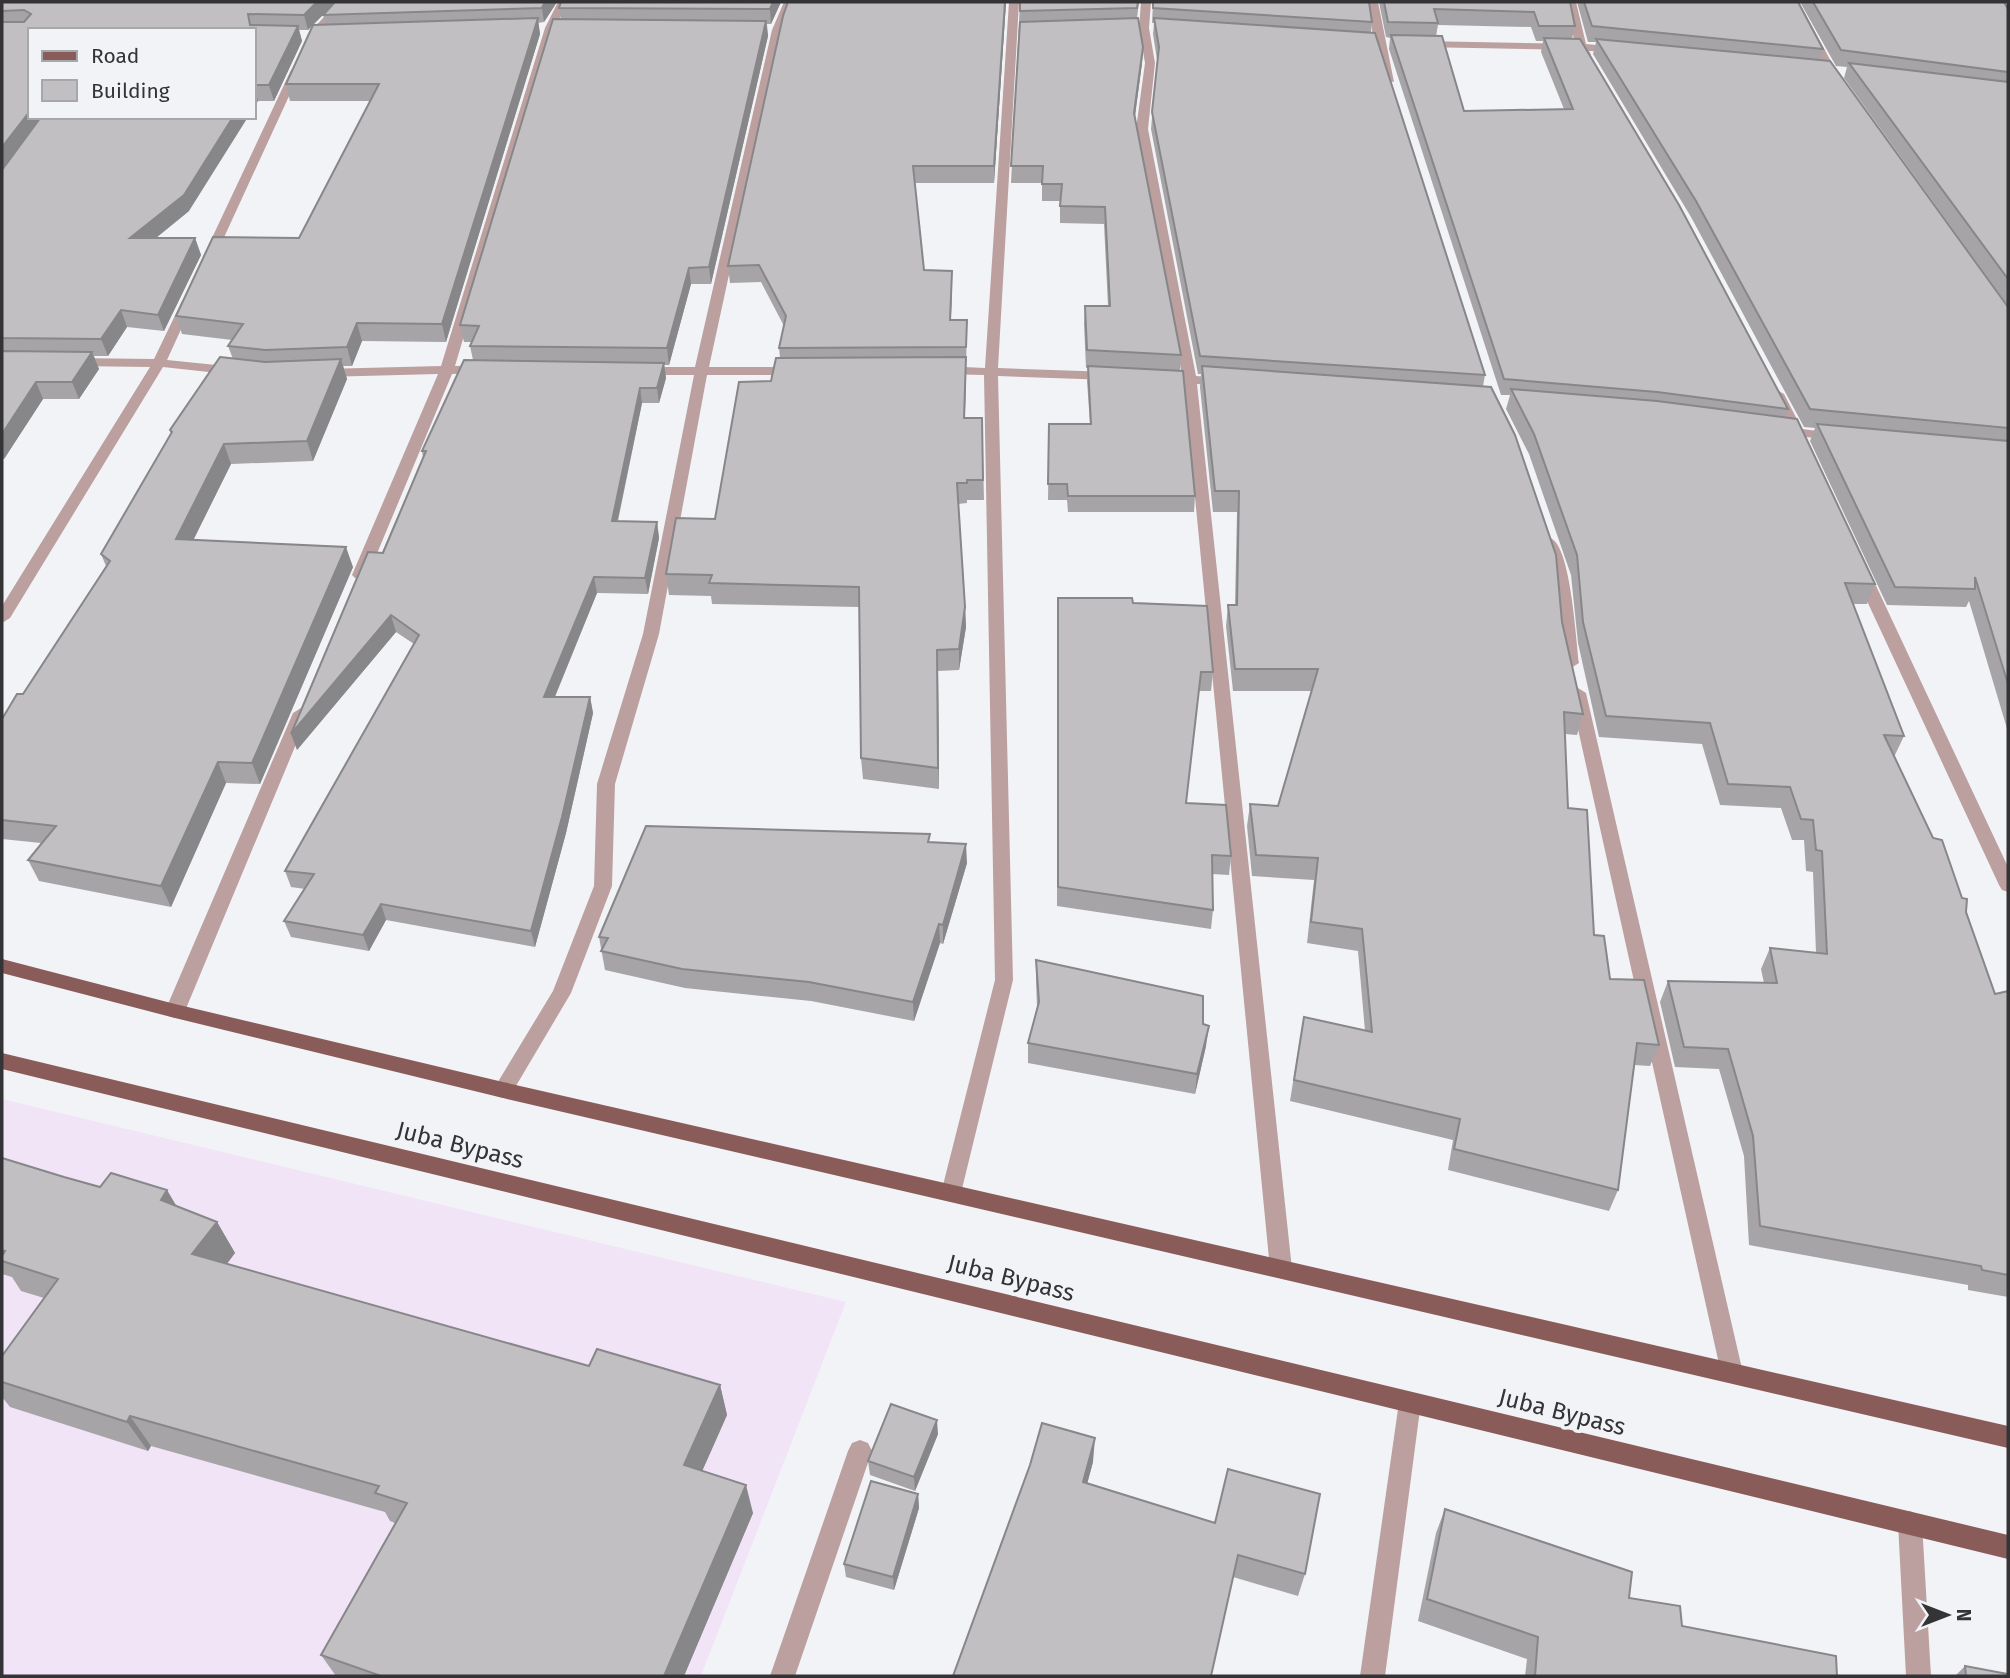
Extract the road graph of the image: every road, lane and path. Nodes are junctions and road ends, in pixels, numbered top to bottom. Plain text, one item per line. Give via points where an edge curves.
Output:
1 (342, 2) edge
2 (564, 2) edge
3 (789, 2) edge
4 (1014, 2) edge
5 (1146, 2) edge
6 (1373, 2) edge
7 (1571, 2) edge
8 (1794, 2) edge
9 (1406, 44) edge
10 (1581, 47) junction
11 (1622, 51) edge
12 (1594, 70) edge
13 (1816, 70) edge
14 (1830, 71) junction
15 (1843, 73) edge
16 (1846, 94) edge
17 (1395, 95) edge
18 (54, 362) edge
19 (159, 363) junction
20 (447, 369) junction
21 (501, 370) edge
22 (922, 370) edge
23 (991, 370) junction
24 (621, 371) edge
25 (812, 371) edge
26 (701, 372) junction
27 (257, 373) edge
28 (311, 373) edge
29 (1124, 376) edge
30 (1150, 378) edge
31 (1190, 380) junction
32 (1231, 383) edge
33 (1772, 386) edge
34 (1850, 438) edge
35 (1544, 527) edge
36 (1856, 559) edge
37 (354, 587) edge
38 (2, 618) edge
39 (305, 703) edge
40 (2008, 885) edge
41 (2, 966) edge
42 (174, 1011) junction
43 (2, 1061) edge
44 (503, 1090) junction
45 (951, 1193) junction
46 (1281, 1269) junction
47 (1732, 1373) junction
48 (1410, 1402) junction
49 (2008, 1437) edge
50 (860, 1451) dead end
51 (1910, 1523) junction
52 (2008, 1547) edge
53 (782, 1676) edge
54 (1372, 1676) edge
55 (1919, 1676) edge

1 - 19 street via 313,36
2 - 20 street via 550,29
3 - 26 street via 770,30
4 - 23 street via 1018,32
5 - 31 street via 1144,28 1150,64 1142,129
6 - 17 street via 1379,43
7 - 10 street
8 - 14 street
9 - 10 street
10 - 11 street
10 - 12 street
13 - 14 street
14 - 15 street
14 - 16 street
18 - 19 street
19 - 27 street
19 - 38 street
20 - 21 street
20 - 28 street
20 - 37 street
22 - 23 street
23 - 29 street
23 - 45 street via 1004,980
24 - 26 street
25 - 26 street
26 - 44 street via 651,634 606,785 603,886 562,993
30 - 31 street
31 - 32 street
31 - 46 street
33 - 34 street via 1795,437
35 - 47 street via 1560,576 1567,643
36 - 40 street
39 - 42 street
41 - 42 main road
42 - 44 main road
43 - 48 main road, Juba Bypass
44 - 45 main road
45 - 46 main road
46 - 47 main road
47 - 49 main road
48 - 51 main road, Juba Bypass
48 - 54 street
50 - 53 street
51 - 52 main road, Juba Bypass
51 - 55 street

